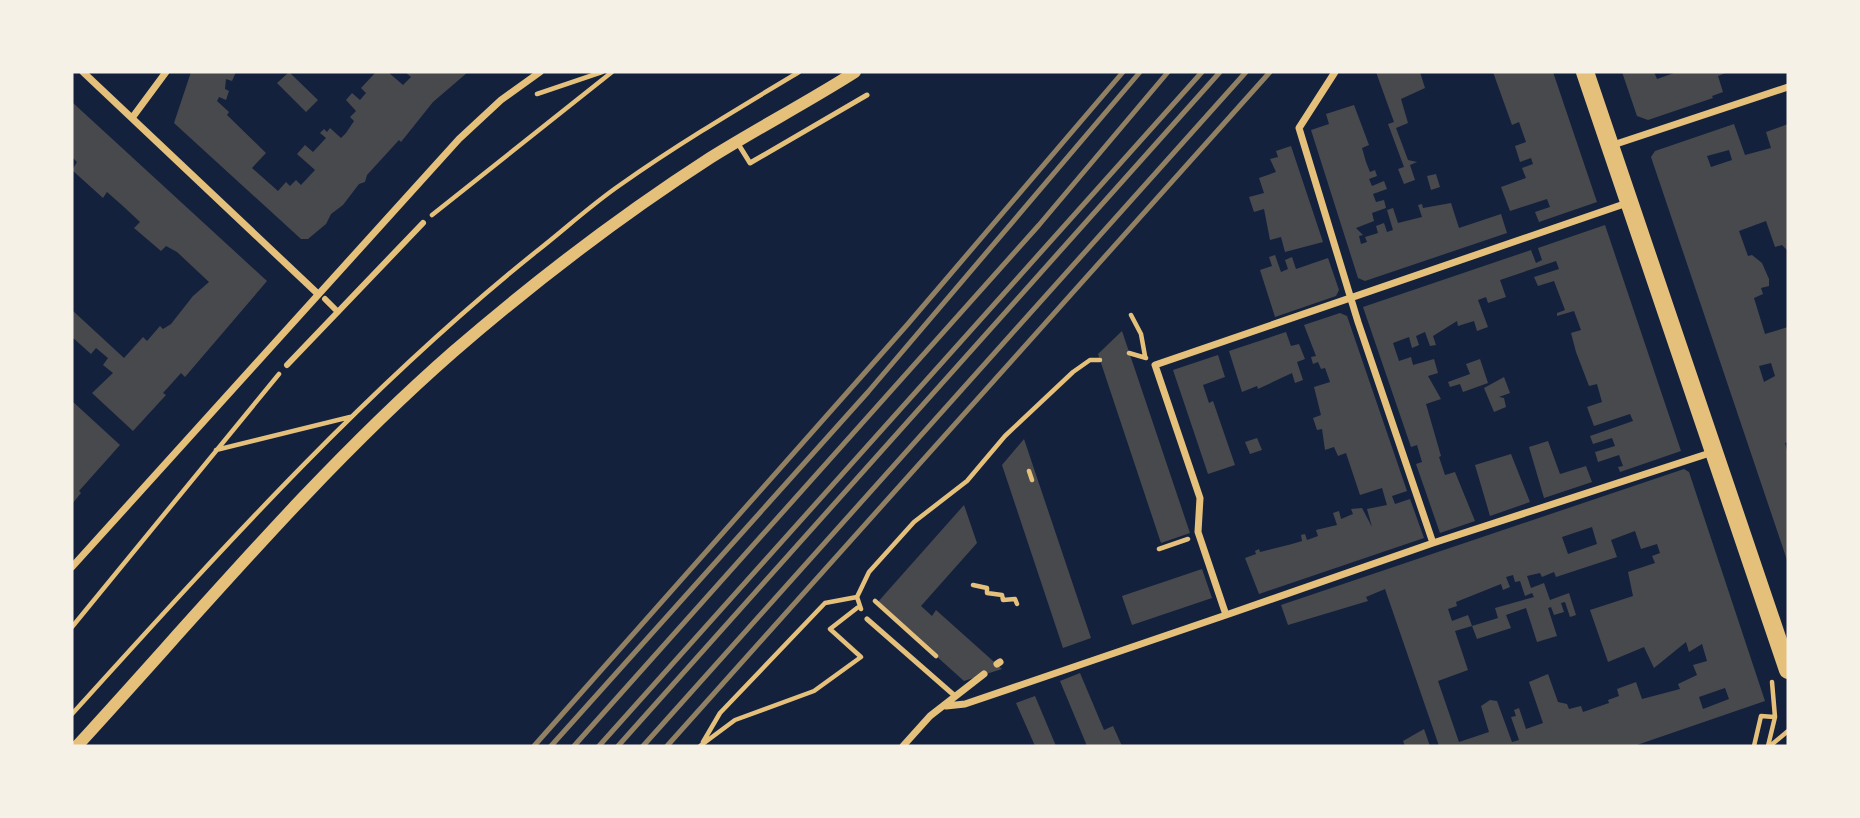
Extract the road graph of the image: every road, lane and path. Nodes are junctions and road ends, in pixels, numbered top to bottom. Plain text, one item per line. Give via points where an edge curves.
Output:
1 (83, 72) edge
2 (166, 72) edge
3 (540, 72) edge
4 (602, 72) edge
5 (612, 72) edge
6 (856, 72) edge
7 (1335, 72) edge
8 (1585, 72) edge
9 (1788, 87) edge
10 (534, 95) dead end
11 (867, 95) dead end
12 (132, 118) junction
13 (737, 142) junction
14 (1611, 146) junction
15 (1630, 201) junction
16 (423, 223) joint
17 (321, 297) junction
18 (1352, 299) junction
19 (338, 312) junction
20 (1131, 315) dead end
21 (1143, 349) dead end
22 (1100, 360) dead end
23 (287, 365) joint
24 (350, 417) dead end
25 (215, 450) junction
26 (1714, 452) junction
27 (1029, 471) dead end
28 (1032, 480) dead end
29 (1188, 539) dead end
30 (1433, 543) junction
31 (1159, 549) dead end
32 (72, 567) edge
33 (973, 584) dead end
34 (856, 597) junction
35 (875, 601) dead end
36 (1017, 604) dead end
37 (860, 606) junction
38 (1226, 615) junction
39 (866, 619) joint
40 (72, 627) edge
41 (936, 656) dead end
42 (1788, 670) edge
43 (1770, 672) dead end
44 (984, 674) dead end
45 (956, 696) junction
46 (946, 706) junction
47 (1775, 717) junction
48 (1788, 731) edge
49 (77, 746) edge
50 (700, 746) edge
51 (903, 746) edge
52 (1754, 746) edge
53 (1769, 746) edge

1 - 12 street
2 - 12 street
3 - 17 street via 472,125
4 - 10 path
5 - 16 path
6 - 13 street
7 - 18 street via 1299,128
8 - 14 main road
9 - 14 street
11 - 13 lane via 750,163
12 - 17 street
13 - 49 street via 556,267 420,382 331,470
14 - 15 main road
15 - 18 street
15 - 26 main road
16 - 19 street
17 - 19 street
17 - 32 street
18 - 30 street
18 - 38 street via 1155,365 1200,498 1198,532
19 - 23 street
20 - 21 path
22 - 34 path via 1090,360 1073,372 1005,436 967,481 914,522 869,572
23 - 25 path
24 - 25 path
25 - 40 path
26 - 30 street
26 - 42 main road
27 - 28 path
29 - 31 path
30 - 38 street
33 - 36 path via 1002,595 1003,600 1016,599
34 - 37 path
34 - 50 path via 825,603 720,713
35 - 41 path
37 - 39 path
37 - 50 path via 830,629 861,657 814,691 735,720
38 - 46 street via 965,704
39 - 45 lane
43 - 47 path
44 - 45 street
45 - 46 street
46 - 51 street via 930,716
47 - 52 path via 1761,716
47 - 53 path
48 - 53 path

